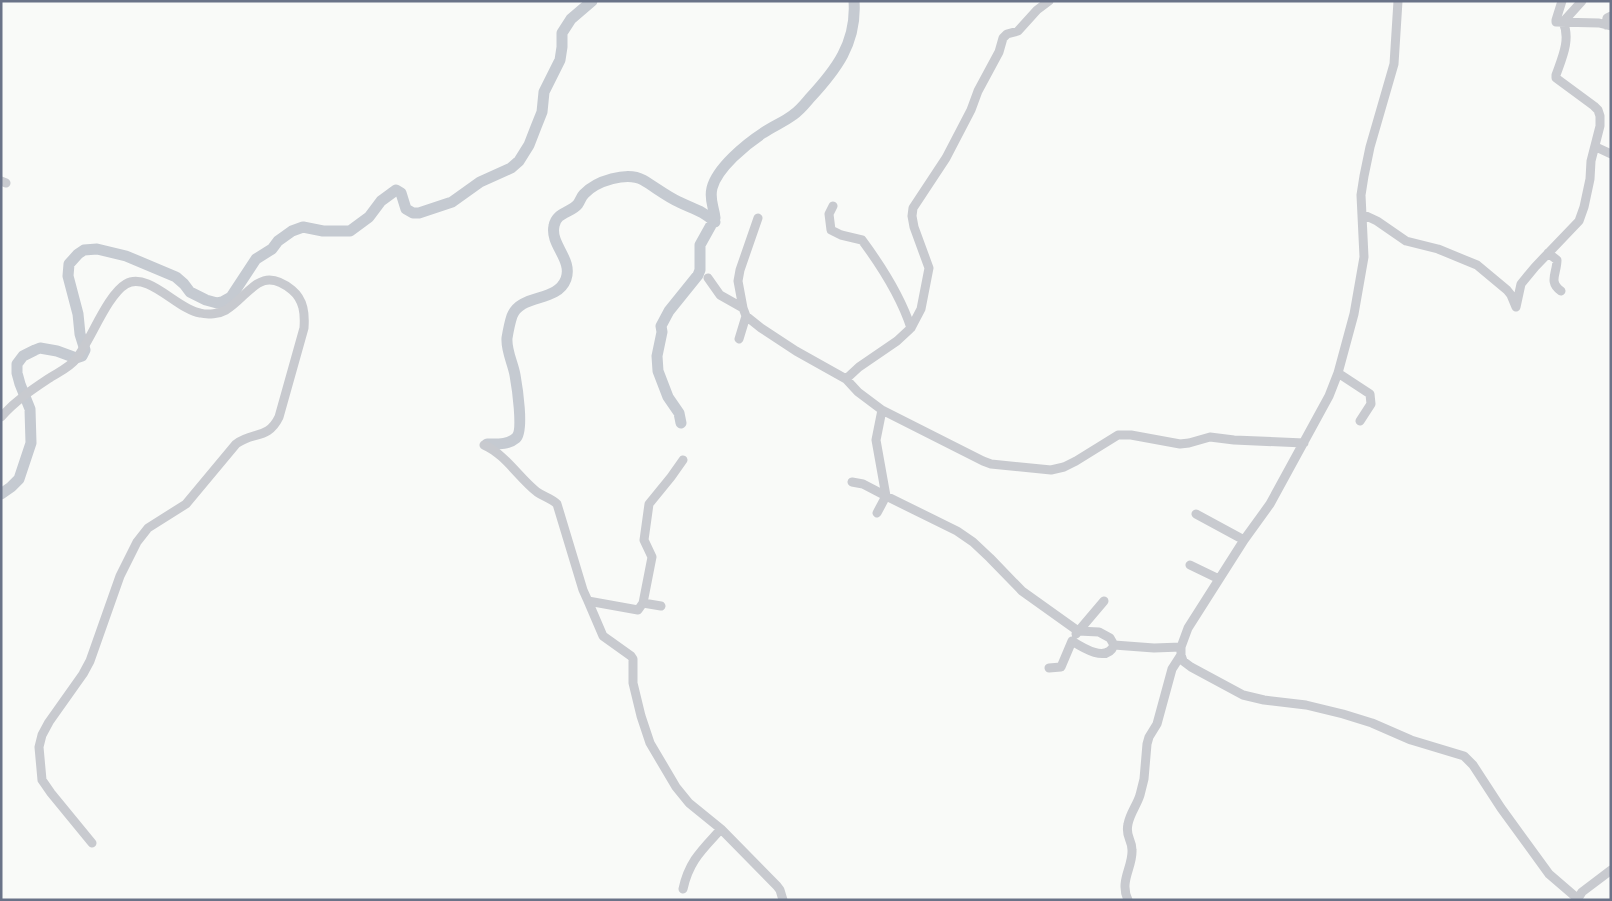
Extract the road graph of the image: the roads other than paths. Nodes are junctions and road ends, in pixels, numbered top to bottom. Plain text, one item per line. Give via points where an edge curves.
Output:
1 (1050, 1) edge
2 (1398, 1) edge
3 (1562, 1) edge
4 (1582, 1) edge
5 (1611, 16) edge
6 (1563, 22) junction
7 (1608, 26) edge
8 (1596, 146) junction
9 (1611, 154) edge
10 (833, 206) dead end
11 (1362, 214) junction
12 (758, 218) dead end
13 (1548, 253) junction
14 (708, 278) dead end
15 (1521, 284) junction
16 (1507, 290) junction
17 (1561, 291) dead end
18 (745, 312) junction
19 (911, 328) junction
20 (739, 339) dead end
21 (1338, 373) junction
22 (846, 379) junction
23 (882, 410) junction
24 (1, 417) edge
25 (1360, 421) dead end
26 (1304, 443) junction
27 (484, 445) dead end
28 (684, 460) dead end
29 (852, 482) dead end
30 (886, 496) junction
31 (877, 513) dead end
32 (1196, 514) dead end
33 (1244, 540) junction
34 (1190, 565) dead end
35 (1219, 579) junction
36 (588, 601) junction
37 (1104, 601) dead end
38 (643, 602) junction
39 (661, 606) dead end
40 (1078, 631) junction
41 (1072, 641) junction
42 (1114, 645) junction
43 (1181, 651) junction
44 (1049, 668) dead end
45 (721, 829) junction
46 (92, 843) dead end
47 (1611, 870) edge
48 (682, 889) dead end
49 (1578, 899) edge
50 (783, 900) edge
51 (1128, 900) edge

1 - 19 street via 1018,31 1002,38 999,52 946,158 913,208 914,227 929,268 921,309
2 - 11 street via 1394,64 1365,167
3 - 6 street via 1556,21
4 - 6 street
5 - 7 street via 1607,18
6 - 7 street
6 - 8 street via 1566,44 1556,78 1598,110 1600,126
8 - 9 street
8 - 13 street via 1579,221
10 - 19 street via 829,214 830,230 862,240 892,287
11 - 16 street via 1406,241 1438,249 1477,265
11 - 21 street via 1364,257 1354,314
12 - 18 street via 738,281
13 - 15 street
13 - 17 street via 1557,260 1554,283
14 - 18 street via 720,295
15 - 16 street
15 - 16 street via 1516,306
18 - 20 street
18 - 22 street via 761,328
19 - 22 street
21 - 25 street via 1370,394 1371,404
21 - 26 street
22 - 23 street
23 - 26 street via 991,464 1051,470 1076,462 1122,435 1180,444 1210,437
23 - 30 street via 876,440
24 - 46 street via 25,394 74,362 114,294 128,283 138,281 199,313 225,311 256,283 265,280 285,284 302,303 304,328 275,426 270,431 242,439 186,504 143,534 120,576 90,661 42,735 39,747 42,780
26 - 33 street via 1270,504
27 - 36 street via 494,450 537,492 557,504
28 - 38 street via 649,504 644,540 652,558
29 - 30 street
30 - 31 street
30 - 40 street via 957,531 990,558 1022,592
32 - 33 street
33 - 35 street
34 - 35 street
35 - 43 street via 1184,634
36 - 38 street via 638,610
36 - 45 street via 603,636 632,656 633,683 641,716 650,743 665,769 689,803
37 - 40 street
38 - 39 street
40 - 41 street
40 - 42 street via 1099,632 1110,638
41 - 42 street via 1094,652 1111,651
41 - 44 street via 1061,667
42 - 43 street
43 - 49 street via 1183,661 1191,667 1243,695 1343,714 1464,756 1549,874
43 - 51 street via 1172,669 1157,724 1149,738 1138,804 1128,822 1127,835 1132,853 1126,877
45 - 48 street via 688,869
45 - 50 street via 777,886
47 - 49 street via 1582,892

